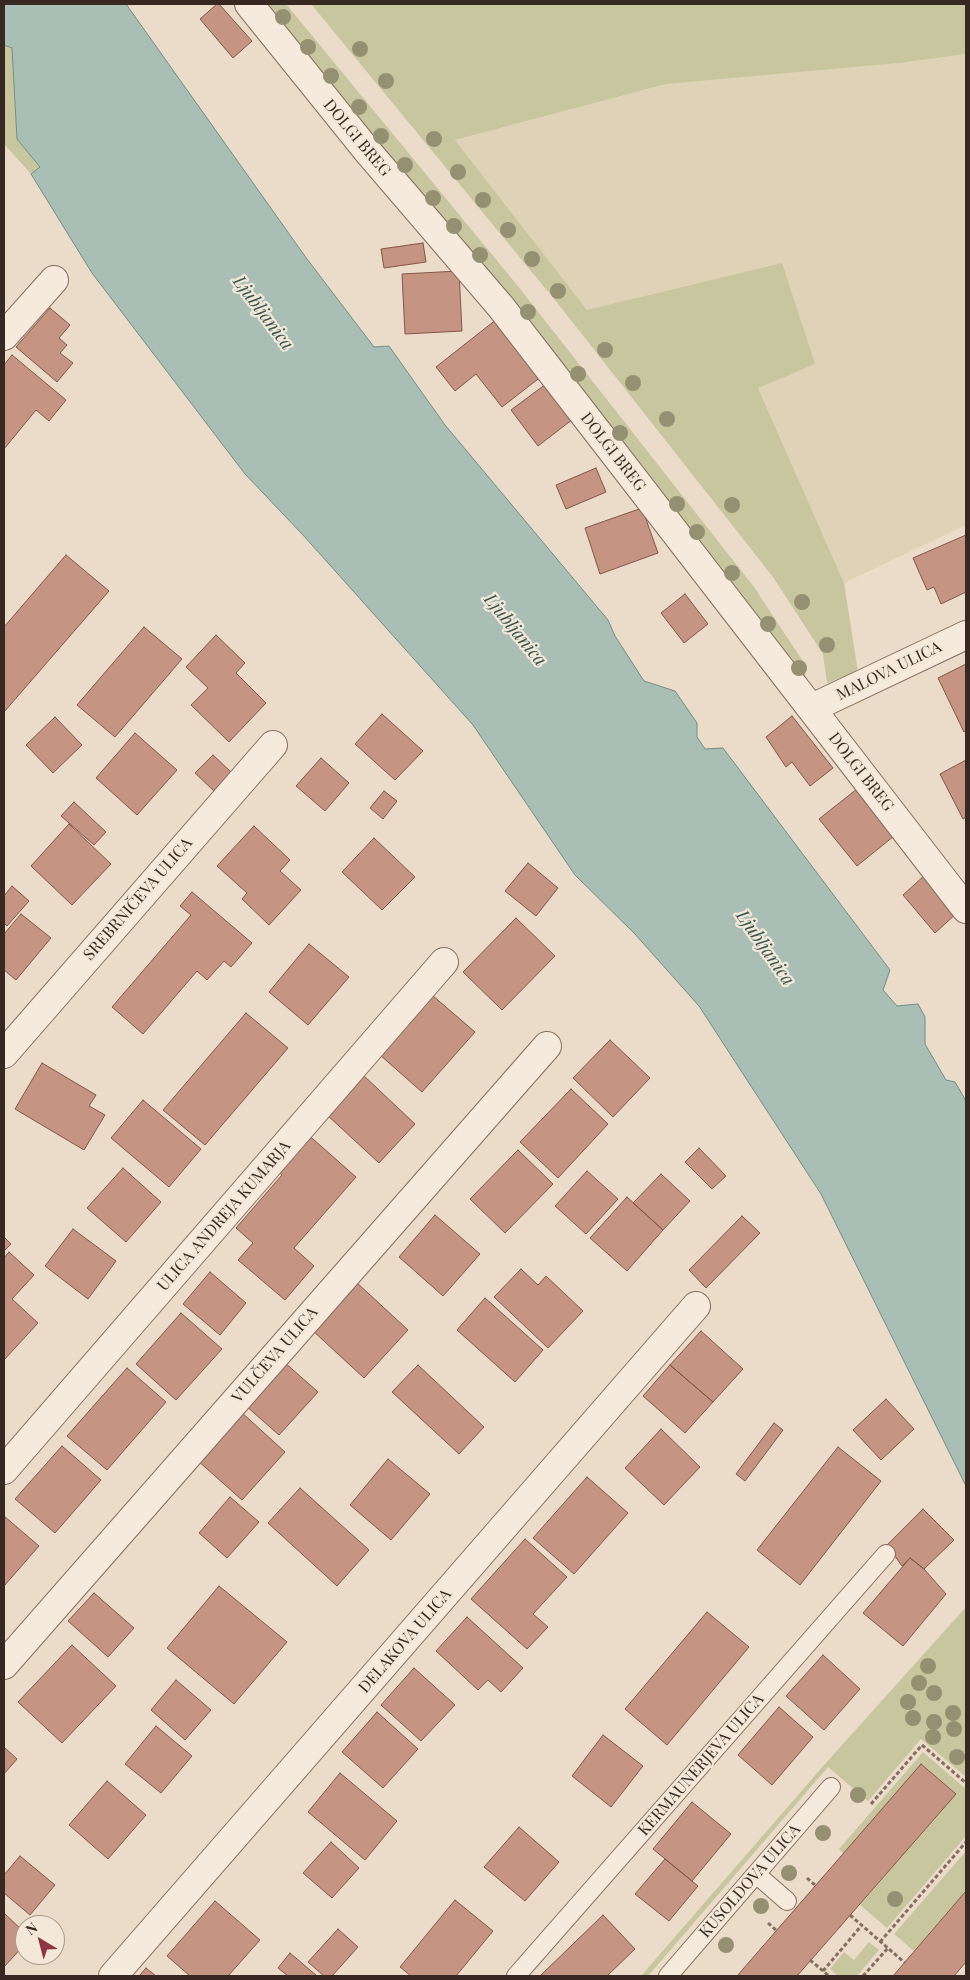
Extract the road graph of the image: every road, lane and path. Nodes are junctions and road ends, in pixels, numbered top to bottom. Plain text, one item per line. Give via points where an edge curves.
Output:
1 (249, 4) edge
2 (54, 280) dead end
3 (4, 336) edge
4 (966, 634) edge
5 (812, 708) junction
6 (273, 745) dead end
7 (966, 909) edge
8 (444, 962) dead end
9 (547, 1046) dead end
10 (4, 1054) edge
11 (696, 1306) dead end
12 (4, 1470) edge
13 (886, 1554) dead end
14 (4, 1665) edge
15 (966, 1783) edge
16 (831, 1786) dead end
17 (871, 1804) dead end
18 (966, 1842) edge
19 (756, 1874) junction
20 (807, 1878) dead end
21 (816, 1886) dead end
22 (787, 1901) dead end
23 (850, 1915) dead end
24 (768, 1923) dead end
25 (862, 1925) junction
26 (777, 1931) dead end
27 (880, 1942) junction
28 (888, 1948) junction
29 (810, 1960) dead end
30 (905, 1962) dead end
31 (822, 1971) junction
32 (113, 1976) edge
33 (516, 1976) edge
34 (668, 1976) edge
35 (829, 1976) edge
36 (863, 1976) edge

1 - 5 street, DOLGI BREG via 369,153 502,307
2 - 3 street
4 - 5 street, MALOVA ULICA
5 - 7 street, DOLGI BREG
6 - 10 street, SREBRNIČEVA ULICA
8 - 12 street, ULICA ANDREJA KUMARJA
9 - 14 street, VULČEVA ULICA
11 - 32 street, DELAKOVA ULICA
13 - 33 lane, KERMAUNERJEVA ULICA
15 - 17 path via 922,1745
16 - 19 lane, KUSOLDOVA ULICA
18 - 27 path
19 - 22 lane
19 - 34 lane, KUSOLDOVA ULICA
20 - 21 path
23 - 25 path
24 - 26 path
25 - 27 path
25 - 31 path
27 - 28 path
28 - 30 path
28 - 36 path
29 - 31 path
31 - 35 path

